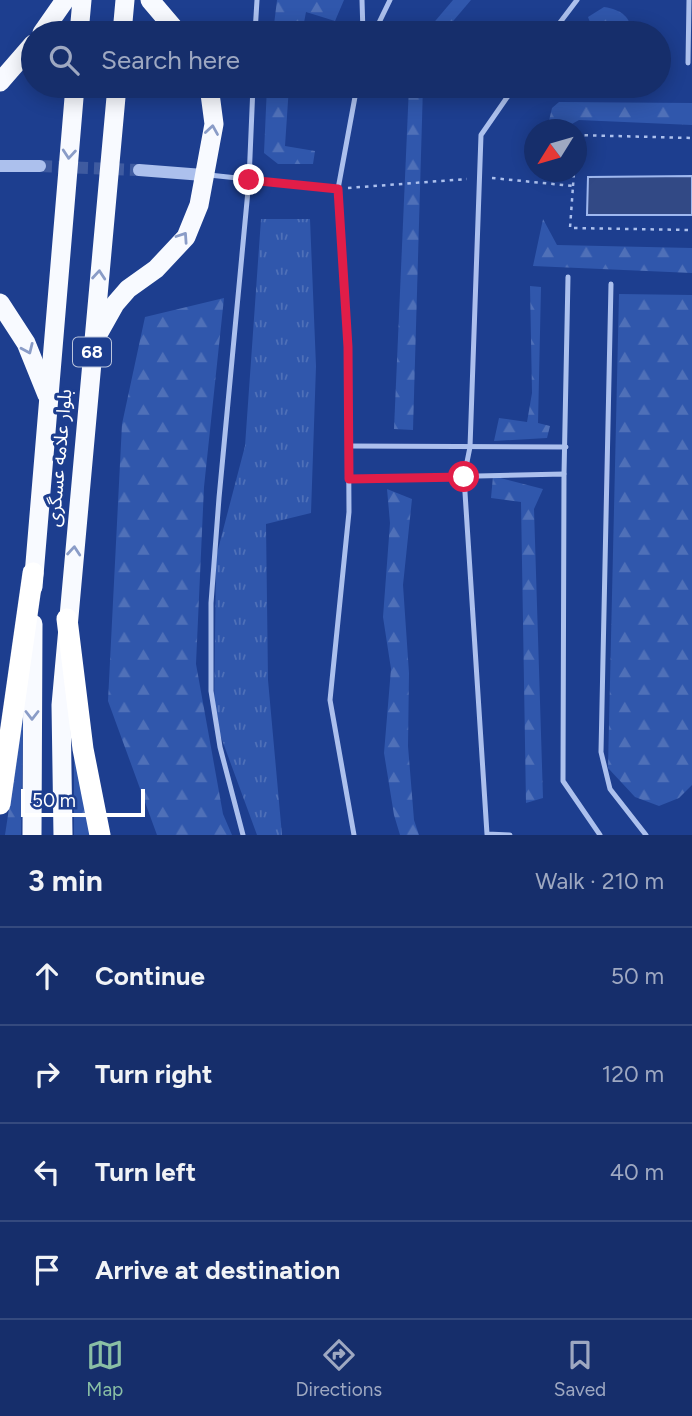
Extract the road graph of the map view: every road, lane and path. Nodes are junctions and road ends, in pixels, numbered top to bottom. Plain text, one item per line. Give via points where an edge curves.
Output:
1 (65, 0) edge
2 (82, 0) edge
3 (125, 0) edge
4 (150, 0) edge
5 (257, 0) edge
6 (362, 0) edge
7 (390, 0) edge
8 (577, 0) edge
9 (689, 0) edge
10 (50, 21) edge
11 (80, 21) edge
12 (123, 21) edge
13 (168, 21) edge
14 (256, 21) edge
15 (363, 21) edge
16 (380, 21) edge
17 (561, 21) edge
18 (21, 58) edge
19 (688, 63) dead end
20 (0, 82) edge
21 (74, 98) edge
22 (116, 98) edge
23 (211, 98) edge
24 (252, 98) edge
25 (355, 98) edge
26 (507, 98) edge
27 (587, 135) edge
28 (692, 138) edge
29 (0, 166) edge
30 (40, 166) tunnel mouth
31 (139, 170) tunnel mouth
32 (203, 175) junction
33 (479, 177) junction
34 (249, 180) junction
35 (573, 182) edge
36 (573, 186) junction
37 (338, 189) junction
38 (692, 230) edge
39 (568, 276) dead end
40 (611, 284) dead end
41 (0, 303) edge
42 (93, 343) junction
43 (49, 400) junction
44 (349, 446) junction
45 (470, 447) junction
46 (566, 447) junction
47 (564, 474) junction
48 (464, 477) junction
49 (349, 479) junction
50 (33, 573) junction
51 (67, 619) junction
52 (0, 804) edge
53 (32, 835) edge
54 (62, 835) edge
55 (100, 835) edge
56 (243, 835) edge
57 (354, 835) edge
58 (510, 835) edge
59 (600, 835) edge
60 (646, 835) edge

1 - 10 highway
2 - 11 highway
3 - 12 highway
4 - 13 highway
5 - 14 lane
6 - 15 lane
7 - 16 lane
8 - 17 lane
9 - 19 lane
18 - 20 highway
21 -> 43 highway, بلوار علامه عسگری / 68
42 -> 22 highway, بلوار علامه عسگری / 68
32 -> 23 highway via 214,124
24 - 34 lane
25 - 37 lane
26 - 33 lane via 481,135
27 - 28 path
29 - 30 street
31 - 32 street
32 - 34 lane
42 -> 32 highway via 128,289 156,269 186,237 199,205
33 - 36 path
33 - 37 path
33 - 45 lane
34 - 37 lane
34 - 56 lane via 211,603 211,691
35 - 36 path
36 - 38 path via 570,228
37 - 44 lane
39 - 46 lane
40 - 60 lane via 601,752 610,789
41 -> 43 highway via 26,343
51 -> 42 highway, بلوار علامه عسگری / 68
43 - 50 highway, بلوار علامه عسگری / 68
44 - 45 lane
44 - 49 lane
45 - 46 lane
45 - 48 lane
46 - 47 lane
47 - 48 lane
47 - 59 lane via 563,780
48 - 49 lane
48 - 58 lane via 487,834
49 - 57 lane via 330,700
50 - 52 highway
50 -> 53 highway, بلوار علامه عسگری / 68
51 - 54 highway, بلوار علامه عسگری / 68 via 61,705
51 - 55 highway via 83,749

